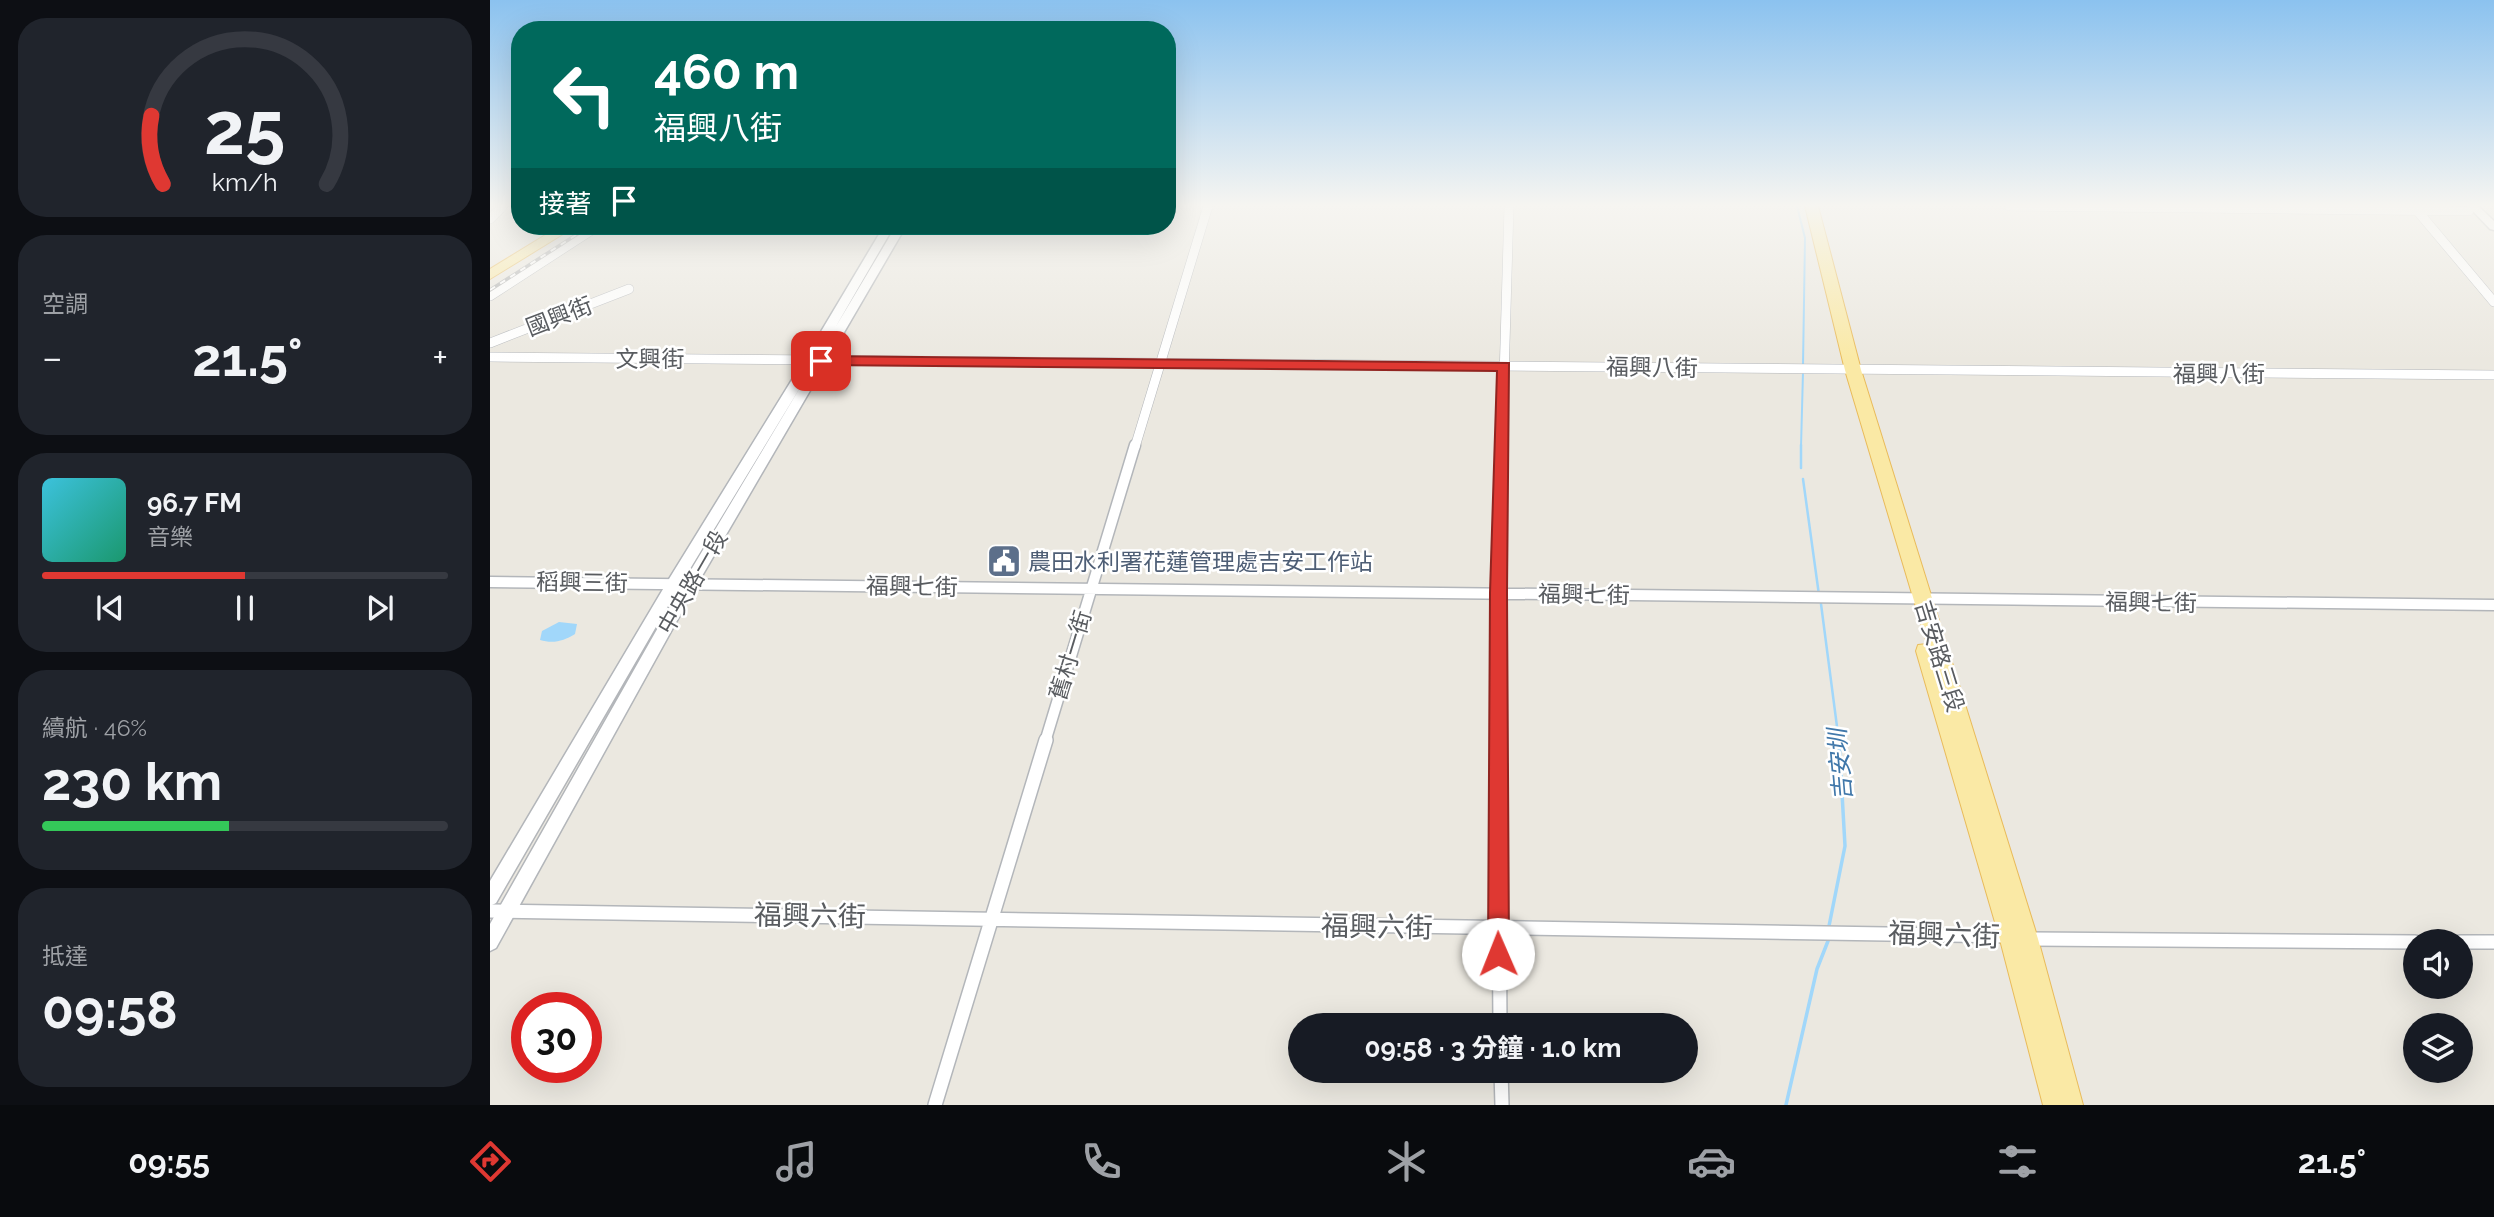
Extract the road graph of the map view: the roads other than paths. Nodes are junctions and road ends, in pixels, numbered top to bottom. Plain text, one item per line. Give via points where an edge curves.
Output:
1 (505, 258) edge
2 (518, 258) edge
3 (549, 258) edge
4 (871, 258) edge
5 (881, 258) edge
6 (1191, 258) edge
7 (1507, 258) edge
8 (1817, 258) edge
9 (1823, 258) edge
10 (2457, 258) edge
11 (490, 267) edge
12 (490, 275) edge
13 (629, 289) dead end
14 (490, 296) edge
15 (2494, 302) edge
16 (490, 343) edge
17 (490, 357) edge
18 (816, 360) junction
19 (1158, 363) junction
20 (1504, 366) junction
21 (1849, 370) junction
22 (2494, 375) edge
23 (490, 582) edge
24 (682, 584) junction
25 (1090, 588) junction
26 (1499, 593) junction
27 (1916, 600) junction
28 (2494, 605) edge
29 (490, 897) edge
30 (490, 911) edge
31 (508, 911) junction
32 (990, 919) junction
33 (1498, 930) junction
34 (2018, 938) junction
35 (490, 942) edge
36 (2403, 942) edge
37 (2473, 942) edge
38 (2494, 942) edge
39 (1500, 1013) edge
40 (1502, 1083) edge
41 (935, 1105) edge
42 (1502, 1105) edge
43 (2055, 1105) edge
44 (2071, 1105) edge

1 - 11 main road
2 - 12 main road
3 - 14 street
4 - 18 street, 中央路一段
5 - 18 street, 中央路一段
6 - 19 street, 舊村一街
7 - 20 street
8 - 21 main road, 吉安路三段
9 - 21 main road, 吉安路三段
10 - 15 street
13 - 16 street, 國興街
17 - 18 street, 文興街
18 - 19 street, 福興八街
18 - 24 street, 中央路一段
19 - 20 street, 福興八街
19 - 25 street, 舊村一街
20 - 21 street, 福興八街
20 - 26 street
21 - 22 street, 福興八街
21 - 27 main road, 吉安路三段 via 1888,476
23 - 24 street, 稻興三街
24 - 25 street, 福興七街
24 - 29 street, 中央路一段
24 - 31 street, 中央路一段
25 - 26 street, 福興七街
25 - 32 street, 舊村一街
26 - 27 street, 福興七街
26 - 33 street
27 - 28 street, 福興七街
27 - 34 main road, 吉安路三段
30 - 31 street, 福興六街
31 - 32 street, 福興六街
31 - 35 street, 中央路一段
32 - 33 street, 福興六街
32 - 41 street, 舊村一街
33 - 34 street, 福興六街
33 - 39 street
34 - 36 street, 福興六街
34 - 43 main road, 吉安路三段
34 - 44 main road, 吉安路三段
37 - 38 street
40 - 42 street

